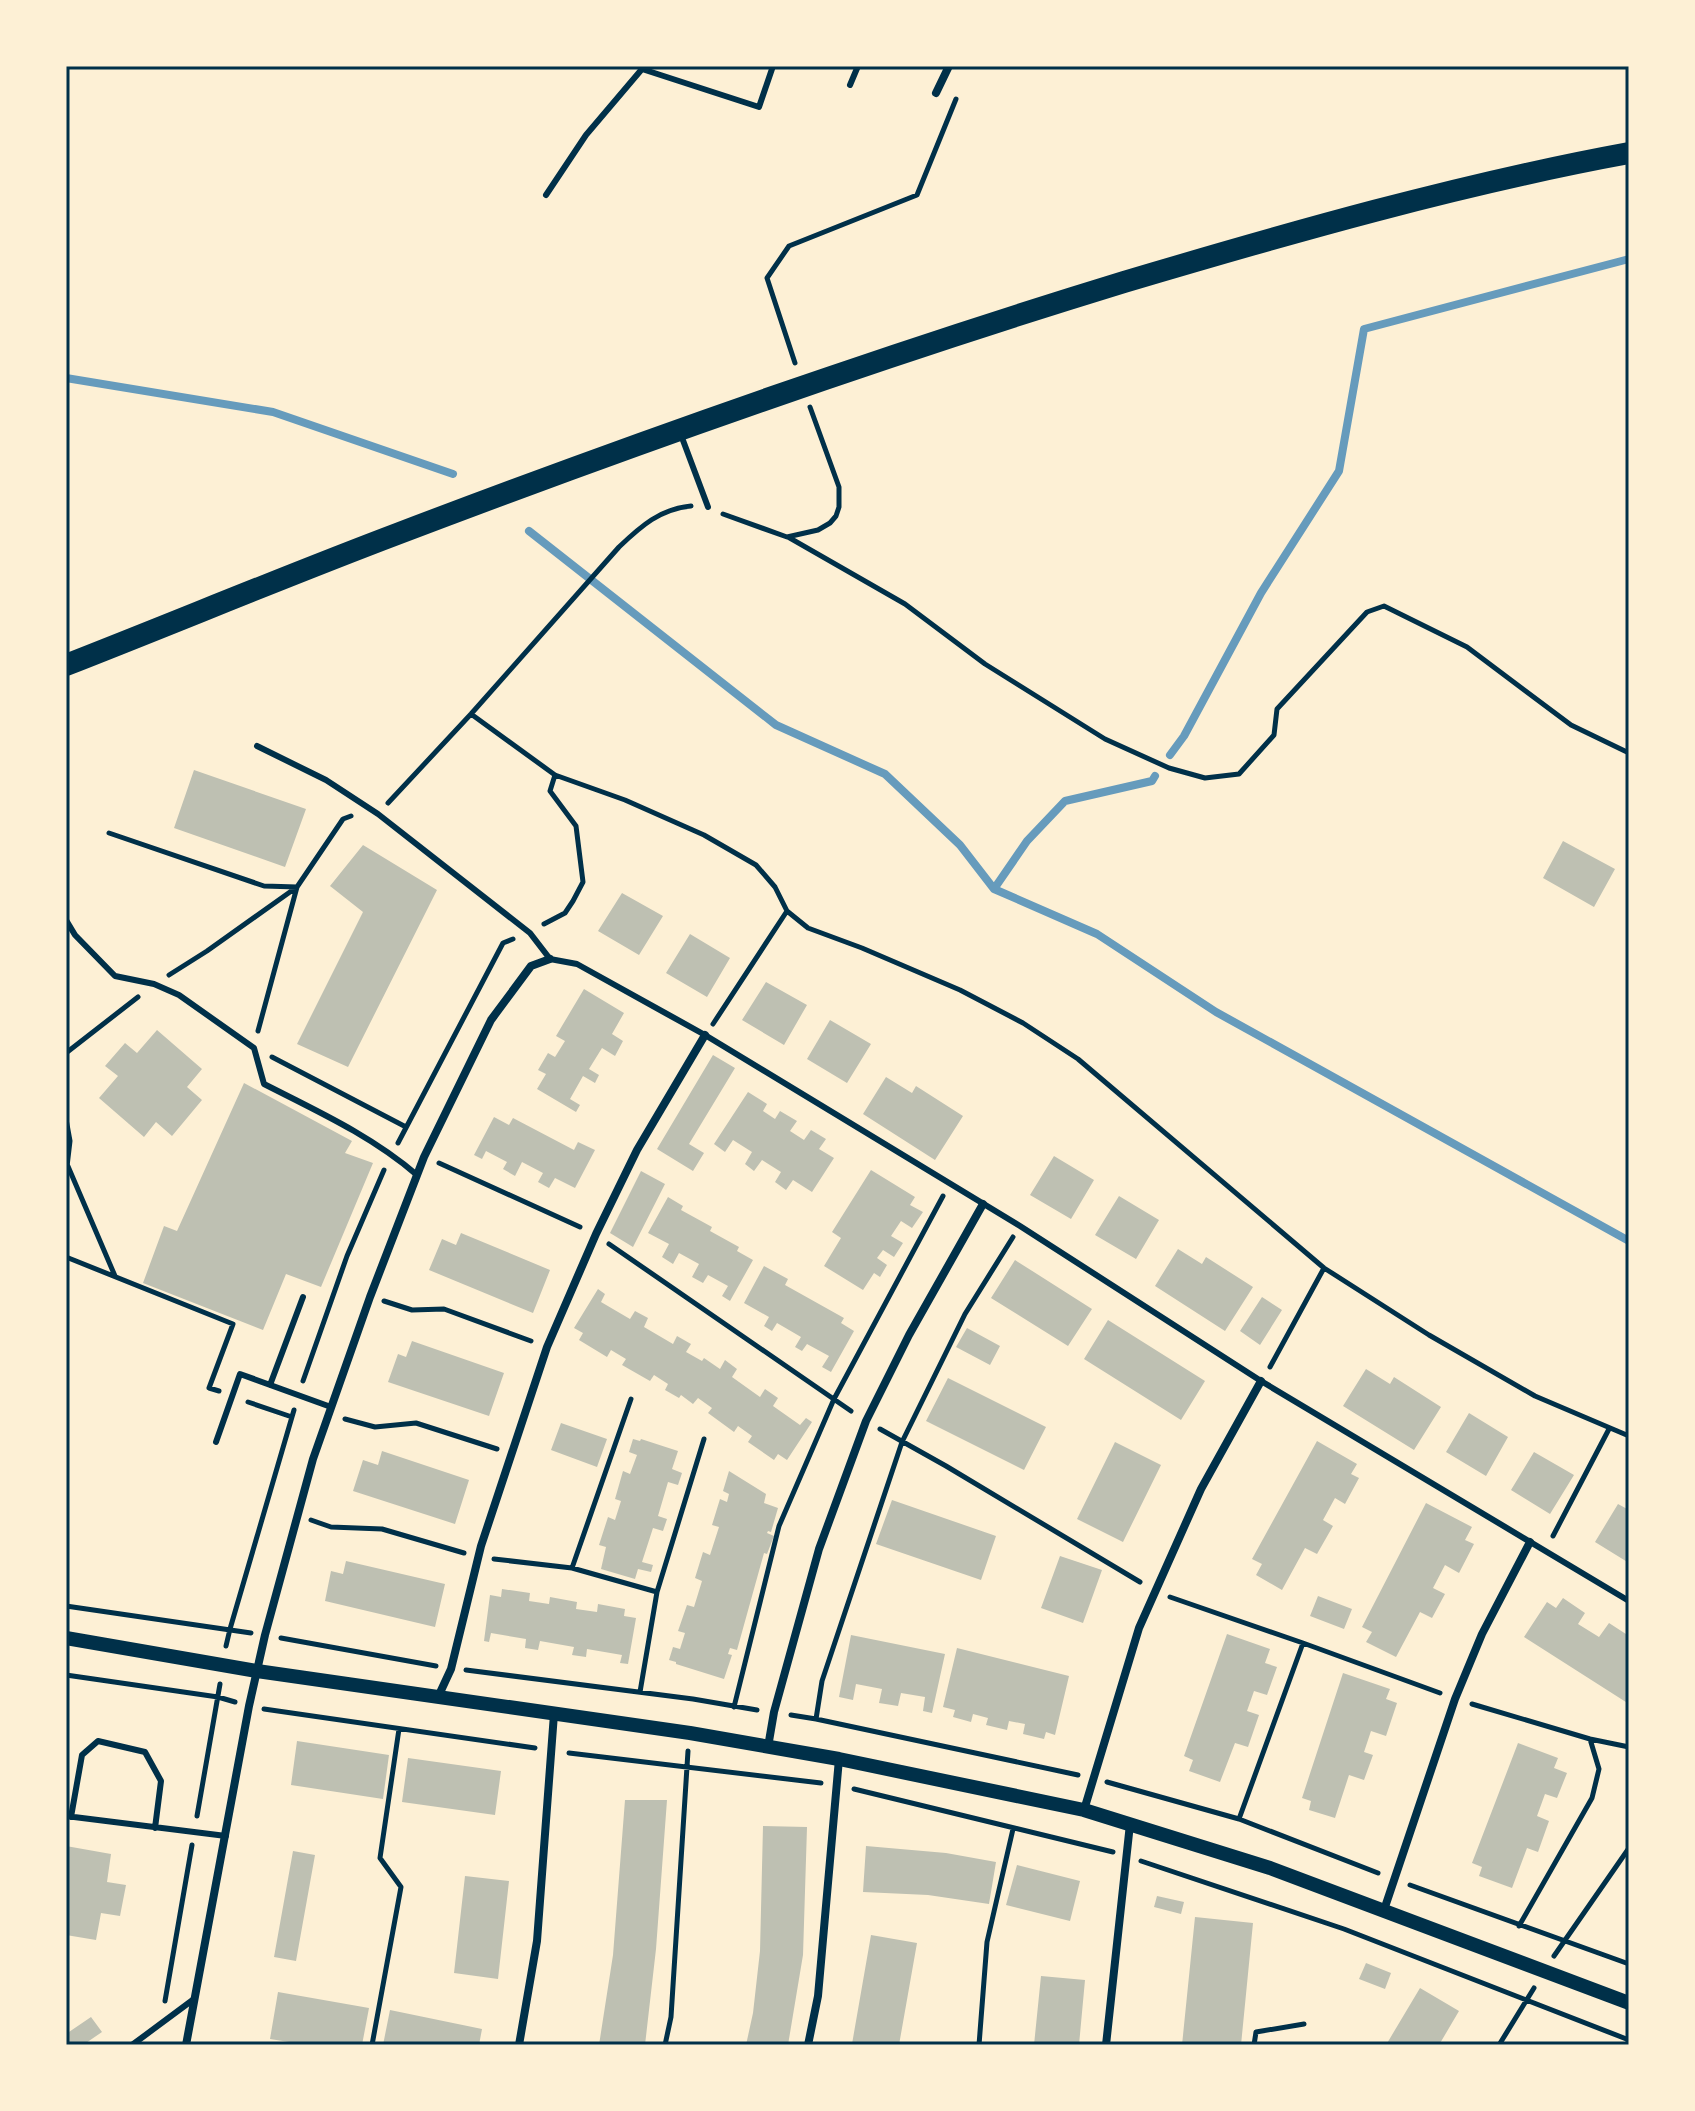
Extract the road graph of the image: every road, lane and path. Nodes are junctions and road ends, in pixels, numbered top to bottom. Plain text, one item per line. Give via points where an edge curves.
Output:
1 (773, 66) edge
2 (858, 66) edge
3 (949, 66) edge
4 (642, 68) edge
5 (850, 85) dead end
6 (936, 93) dead end
7 (955, 101) dead end
8 (1629, 153) edge
9 (546, 195) dead end
10 (776, 310) dead end
11 (679, 430) junction
12 (833, 471) dead end
13 (708, 507) junction
14 (787, 537) junction
15 (66, 665) edge
16 (471, 714) junction
17 (257, 746) dead end
18 (1629, 753) edge
19 (555, 775) junction
20 (378, 814) junction
21 (109, 833) dead end
22 (297, 887) junction
23 (787, 911) junction
24 (66, 920) edge
25 (544, 924) dead end
26 (550, 959) junction
27 (154, 984) junction
28 (705, 1035) junction
29 (254, 1048) junction
30 (66, 1053) edge
31 (66, 1119) edge
32 (406, 1127) dead end
33 (399, 1141) dead end
34 (424, 1157) junction
35 (67, 1164) edge
36 (66, 1175) edge
37 (417, 1175) junction
38 (950, 1183) junction
39 (983, 1204) junction
40 (1020, 1226) junction
41 (596, 1234) junction
42 (66, 1257) edge
43 (1324, 1268) junction
44 (115, 1276) junction
45 (303, 1297) dead end
46 (370, 1297) junction
47 (547, 1347) junction
48 (1261, 1381) junction
49 (270, 1385) junction
50 (232, 1396) junction
51 (631, 1399) dead end
52 (834, 1399) junction
53 (330, 1411) junction
54 (292, 1417) dead end
55 (866, 1421) junction
56 (1609, 1429) junction
57 (1629, 1436) edge
58 (704, 1439) dead end
59 (216, 1442) dead end
60 (902, 1442) junction
61 (512, 1454) junction
62 (1530, 1542) junction
63 (1545, 1551) junction
64 (572, 1568) dead end
65 (1155, 1592) junction
66 (1629, 1601) edge
67 (66, 1638) edge
68 (1303, 1643) junction
69 (257, 1671) junction
70 (66, 1675) edge
71 (640, 1692) dead end
72 (438, 1697) junction
73 (693, 1699) dead end
74 (1455, 1699) junction
75 (249, 1706) junction
76 (734, 1707) dead end
77 (554, 1714) junction
78 (816, 1719) dead end
79 (399, 1729) junction
80 (690, 1733) junction
81 (1590, 1739) junction
82 (768, 1747) junction
83 (1629, 1747) edge
84 (551, 1751) junction
85 (839, 1759) junction
86 (687, 1767) junction
87 (836, 1785) junction
88 (1084, 1810) junction
89 (69, 1817) edge
90 (1239, 1819) dead end
91 (1130, 1824) junction
92 (155, 1828) junction
93 (1013, 1829) junction
94 (226, 1836) junction
95 (1629, 1848) edge
96 (1126, 1855) junction
97 (1384, 1910) junction
98 (1519, 1926) dead end
99 (1629, 1964) edge
100 (194, 1999) junction
101 (1525, 2001) junction
102 (1629, 2003) edge
103 (1304, 2024) dead end
104 (1629, 2040) edge
105 (132, 2045) edge
106 (186, 2045) edge
107 (372, 2045) edge
108 (519, 2045) edge
109 (665, 2045) edge
110 (808, 2045) edge
111 (979, 2045) edge
112 (1106, 2045) edge
113 (1254, 2045) edge
114 (1499, 2045) edge

1 - 4 lane via 759,107
2 - 5 lane
3 - 6 street
4 - 9 lane via 586,135
7 - 10 path via 917,195 789,246 767,278
8 - 11 highway via 1462,189 1210,257 999,320
11 - 13 lane
11 - 15 highway
12 - 14 path via 840,493 836,516 818,530
13 - 14 path
13 - 16 path via 687,506 642,524
14 - 18 path via 905,604 985,664 1105,739 1205,778 1239,774 1274,735 1277,709 1367,612 1384,606 1467,647 1571,725
16 - 19 path
16 - 20 path
17 - 20 lane via 326,780
19 - 23 path via 664,817 756,865
19 - 25 path via 550,791 576,826 583,882 565,913
20 - 22 path via 343,819
20 - 26 lane via 530,933
21 - 22 path via 264,886
22 - 27 path
22 - 29 path
23 - 28 path
23 - 43 path via 808,928 960,990 1045,1037 1078,1059
24 - 27 lane via 115,976
26 - 28 lane via 577,964
26 - 34 street via 531,966 491,1020
27 - 29 lane via 179,995
27 - 30 path
28 - 38 lane
28 - 41 street via 637,1150
29 - 32 path
29 - 37 lane via 264,1084 348,1127
31 - 35 path
33 - 34 path
34 - 37 street
34 - 41 path
35 - 36 path
35 - 44 path
37 - 46 street
38 - 39 lane
38 - 52 path
39 - 40 lane
39 - 55 street
40 - 48 lane
40 - 60 path via 965,1314
41 - 47 street
41 - 52 path
42 - 44 path
43 - 48 path
43 - 56 path via 1535,1396
44 - 50 path via 233,1324 209,1388
45 - 49 lane
46 - 47 path via 412,1310 444,1309
46 - 53 street
47 - 61 street
48 - 62 lane
48 - 65 street via 1201,1489
49 - 50 lane via 240,1374
49 - 53 lane
50 - 54 path
50 - 59 lane
51 - 64 path
52 - 55 path
52 - 76 path via 779,1526
53 - 61 path via 375,1427 416,1423
53 - 69 street
55 - 60 path
55 - 82 street via 819,1549
56 - 57 path
56 - 63 path
58 - 71 path via 657,1592
60 - 65 path
60 - 78 path via 822,1681
61 - 72 street via 481,1546 451,1669
62 - 63 lane
62 - 74 street
63 - 66 lane
65 - 68 path
65 - 88 street via 1139,1628
67 - 69 street
68 - 74 path
68 - 90 path
69 - 72 street
69 - 75 street
70 - 75 path
72 - 77 street
73 - 80 path
74 - 81 path
74 - 97 street
75 - 79 path
75 - 94 street
77 - 80 street
77 - 84 street
79 - 84 path
79 - 107 path via 380,1858 401,1887
80 - 82 street
80 - 86 path
81 - 83 path
81 - 98 path via 1599,1769 1592,1798
82 - 85 street
84 - 86 path
84 - 108 street via 537,1941
85 - 87 street
85 - 88 street
86 - 87 path
86 - 109 path
87 - 93 path
87 - 110 street via 818,1996
88 - 91 street
89 - 92 lane
89 - 92 lane via 82,1755 98,1741 145,1752 161,1781
91 - 96 street
91 - 97 street
92 - 94 lane
93 - 96 path
93 - 111 path via 987,1942
94 - 100 street
95 - 99 path via 1564,1939
96 - 101 path via 1344,1929
96 - 112 street
97 - 102 street
100 - 105 lane
100 - 106 street
101 - 104 path
101 - 114 path
103 - 113 path via 1256,2032

